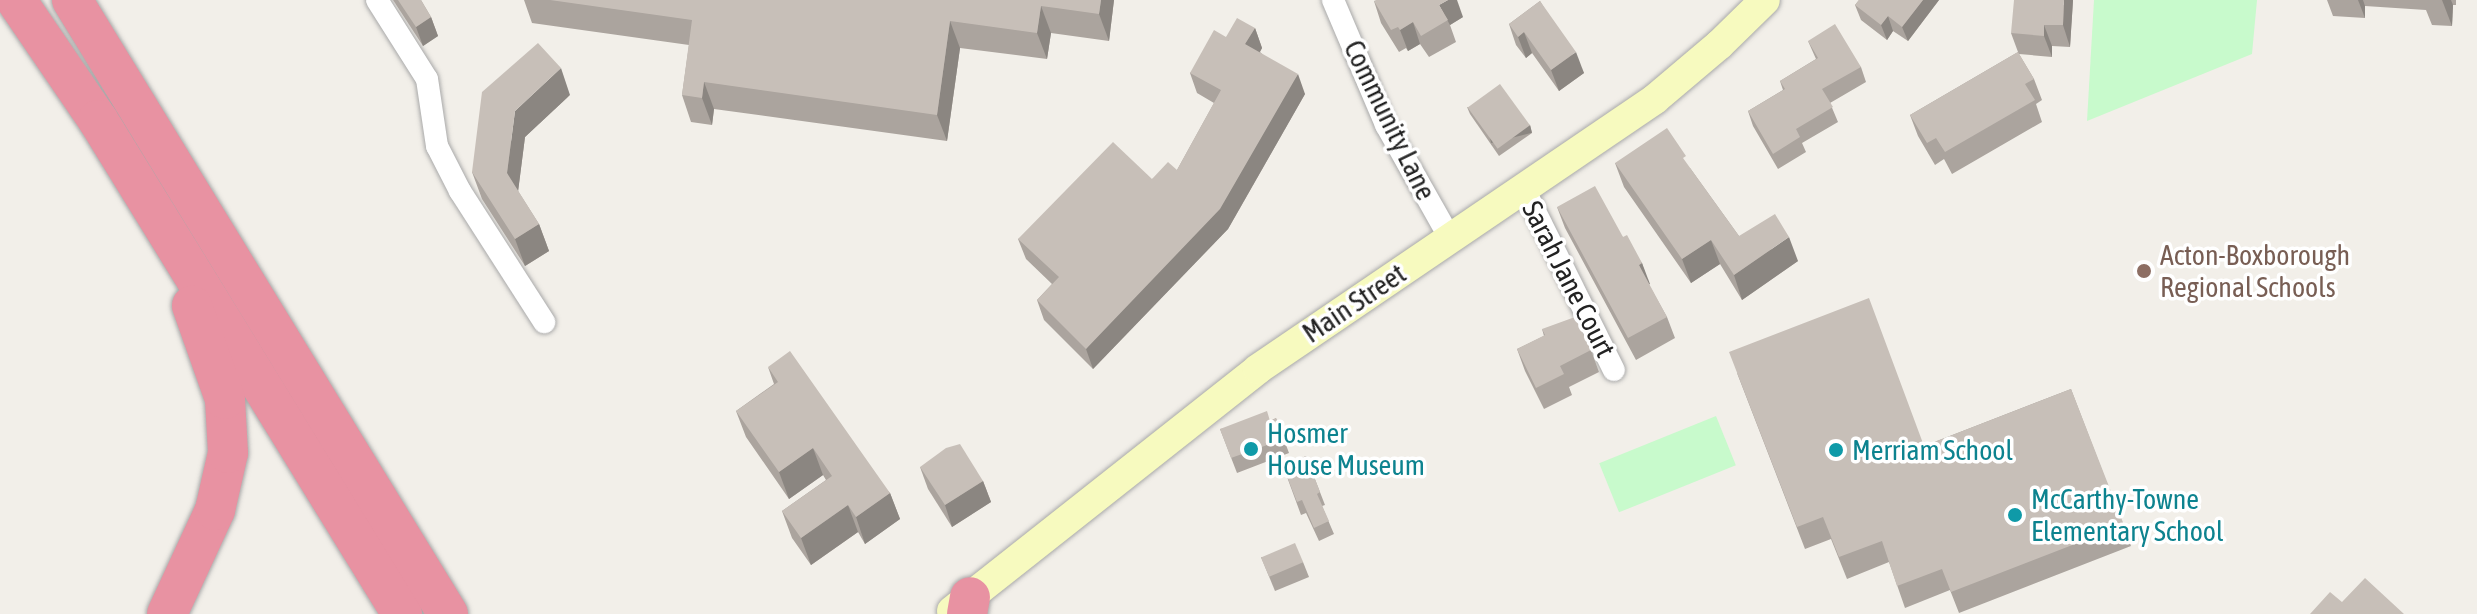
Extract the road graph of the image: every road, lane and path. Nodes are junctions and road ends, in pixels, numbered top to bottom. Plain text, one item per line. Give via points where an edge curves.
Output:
1 (16, 0) edge
2 (72, 0) edge
3 (377, 0) edge
4 (1333, 0) edge
5 (1765, 0) edge
6 (1524, 189) junction
7 (154, 209) junction
8 (1450, 238) junction
9 (544, 322) dead end
10 (1614, 370) dead end
11 (962, 608) edge
12 (167, 614) edge
13 (402, 614) edge
14 (448, 614) edge

1 - 7 highway
2 - 14 highway
3 - 9 street via 427,79 437,146 460,191
4 - 8 street, Community Lane via 1386,125
5 - 6 main road, Main Street via 1655,99
6 - 8 main road, Main Street
6 - 10 street, Sarah Jane Court
7 - 12 highway via 218,375 229,430 219,498
7 - 13 highway
8 - 11 main road, Main Street via 1213,401

